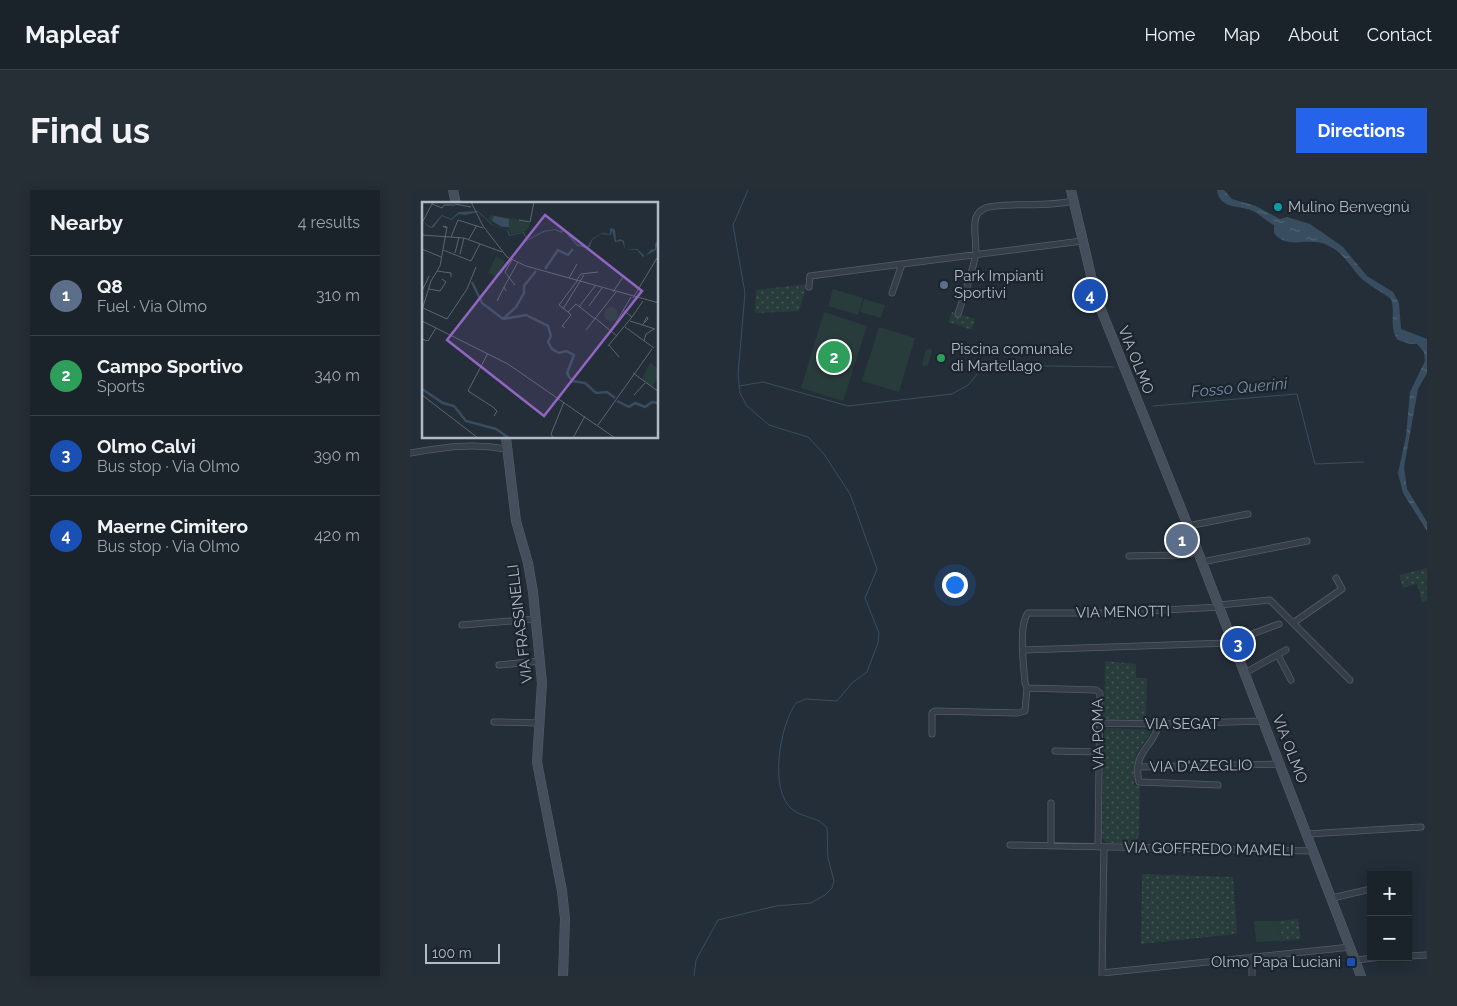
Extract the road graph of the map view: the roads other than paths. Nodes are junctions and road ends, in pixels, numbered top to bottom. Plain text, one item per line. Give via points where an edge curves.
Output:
1 (1071, 190) edge
2 (1073, 201) junction
3 (1082, 242) junction
4 (976, 254) junction
5 (902, 264) junction
6 (809, 287) dead end
7 (892, 293) dead end
8 (958, 314) dead end
9 (506, 439) edge
10 (507, 449) junction
11 (410, 453) edge
12 (1248, 514) dead end
13 (1188, 526) junction
14 (1307, 541) dead end
15 (1198, 552) junction
16 (1130, 556) dead end
17 (1202, 562) junction
18 (1336, 578) dead end
19 (1219, 606) junction
20 (536, 619) junction
21 (1293, 623) junction
22 (1279, 624) dead end
23 (462, 625) dead end
24 (1233, 641) junction
25 (1023, 650) junction
26 (1286, 650) dead end
27 (1278, 655) junction
28 (540, 661) junction
29 (499, 665) dead end
30 (1245, 673) junction
31 (1291, 680) dead end
32 (1350, 680) dead end
33 (1027, 688) junction
34 (1264, 721) junction
35 (494, 722) dead end
36 (539, 723) junction
37 (1099, 723) junction
38 (1159, 724) junction
39 (932, 734) dead end
40 (1055, 751) dead end
41 (1098, 752) junction
42 (1281, 764) junction
43 (1139, 767) junction
44 (1218, 785) dead end
45 (1051, 803) dead end
46 (1421, 827) dead end
47 (1308, 834) junction
48 (1010, 845) dead end
49 (1050, 846) junction
50 (1101, 847) junction
51 (1314, 850) junction
52 (1367, 890) edge
53 (1332, 898) junction
54 (1351, 947) junction
55 (1427, 955) edge
56 (1412, 956) edge
57 (1252, 957) junction
58 (1367, 959) edge
59 (1356, 960) junction
60 (1102, 975) edge
61 (563, 976) edge
62 (1252, 976) edge
63 (1362, 976) edge

1 - 2 street, VIA OLMO
2 - 3 street, VIA OLMO
2 - 4 street via 1050,206 999,205 986,208 974,224
3 - 4 street
3 - 13 street, VIA OLMO via 1096,297
4 - 5 street
4 - 8 street
5 - 6 street via 810,276
5 - 7 street
9 - 10 street, VIA FRASSINELLI
10 - 11 street via 478,444
10 - 20 street, VIA FRASSINELLI via 516,522 528,563
12 - 13 street
13 - 15 street, VIA OLMO
14 - 17 street
15 - 16 street
15 - 17 street, VIA OLMO
17 - 19 street, VIA OLMO
18 - 21 street via 1342,589
19 - 21 street, VIA MENOTTI via 1270,600
19 - 24 street, VIA OLMO
19 - 25 street, VIA MENOTTI via 1168,611 1027,614
20 - 23 street
20 - 28 street, VIA FRASSINELLI
21 - 32 street
22 - 24 street
24 - 25 street
24 - 30 street, VIA OLMO
25 - 33 street
26 - 27 street
27 - 30 street
27 - 31 street
28 - 29 street
28 - 36 street, VIA FRASSINELLI
30 - 34 street, VIA OLMO
33 - 37 street, VIA POMA via 1098,692
33 - 39 street via 1024,712 935,711 932,714
34 - 38 street, VIA SEGAT
34 - 42 street, VIA OLMO
35 - 36 street
36 - 61 street, VIA FRASSINELLI via 539,780 564,904
37 - 38 street, VIA SEGAT
37 - 41 street, VIA POMA
38 - 43 street, VIA D'AZEGLIO via 1140,753
40 - 41 street
41 - 50 street, VIA POMA
42 - 43 street, VIA D'AZEGLIO
42 - 47 street, VIA OLMO
43 - 44 street via 1138,780 1141,783
45 - 49 street
46 - 47 street
47 - 51 street, VIA OLMO
48 - 49 street, VIA GOFFREDO MAMELI
49 - 50 street, VIA GOFFREDO MAMELI
50 - 51 street, VIA GOFFREDO MAMELI
50 - 60 street, VIA POMA
51 - 53 street, VIA OLMO
52 - 53 street
53 - 54 street, VIA OLMO
54 - 57 street
54 - 59 street, VIA OLMO
55 - 56 street
57 - 60 street
57 - 62 street
58 - 59 street
59 - 63 street, VIA OLMO

